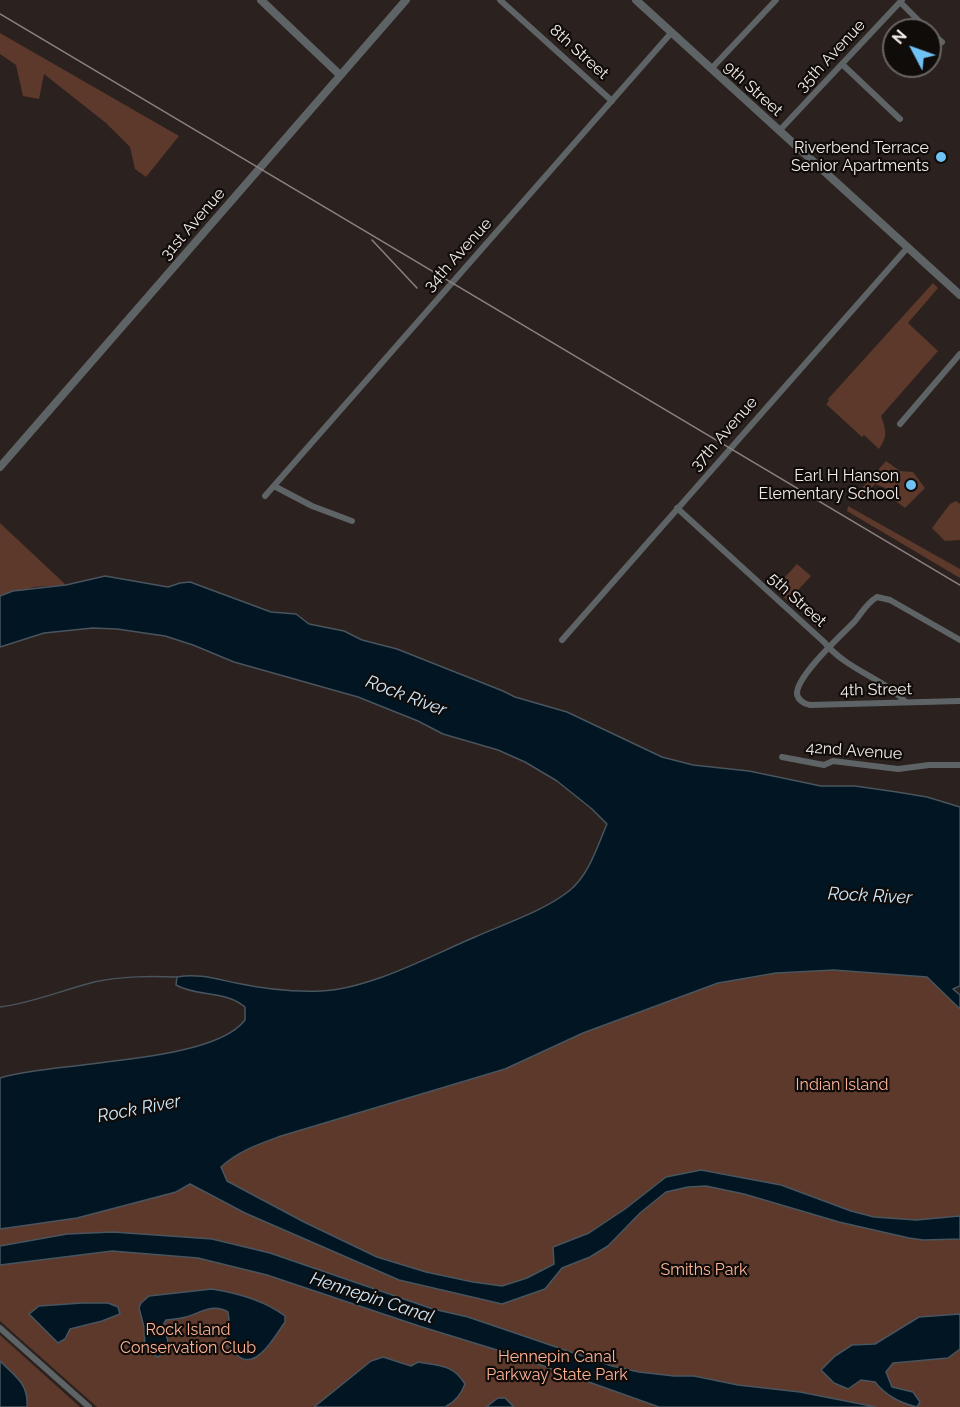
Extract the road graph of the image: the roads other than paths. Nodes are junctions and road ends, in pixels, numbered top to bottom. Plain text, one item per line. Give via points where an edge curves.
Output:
1 (262, 0) edge
2 (406, 0) edge
3 (500, 0) edge
4 (636, 0) edge
5 (649, 0) edge
6 (776, 0) edge
7 (901, 1) edge
8 (643, 7) junction
9 (917, 18) edge
10 (672, 32) junction
11 (842, 64) junction
12 (711, 69) junction
13 (340, 75) junction
14 (612, 101) junction
15 (900, 119) dead end
16 (779, 131) junction
17 (908, 247) junction
18 (960, 295) edge
19 (960, 354) edge
20 (900, 424) dead end
21 (0, 467) edge
22 (274, 486) junction
23 (265, 496) dead end
24 (677, 508) junction
25 (352, 520) dead end
26 (562, 640) dead end
27 (960, 640) edge
28 (828, 648) junction
29 (960, 701) edge
30 (906, 702) junction
31 (782, 757) dead end
32 (960, 765) edge
33 (0, 1328) edge
34 (89, 1407) edge

1 - 13 street
2 - 13 street, 31st Avenue
3 - 14 street, 8th Street
4 - 8 street, 9th Street
5 - 8 street
6 - 12 street
7 - 9 street
7 - 11 street, 35th Avenue
8 - 10 street, 9th Street
10 - 12 street, 9th Street
10 - 14 street, 34th Avenue
11 - 15 street
11 - 16 street, 35th Avenue
12 - 16 street, 9th Street
13 - 21 street, 31st Avenue
14 - 22 street, 34th Avenue
16 - 17 street, 9th Street
17 - 18 street, 9th Street
17 - 24 street, 37th Avenue
19 - 20 street
22 - 23 street, 34th Avenue
22 - 25 street via 312,506
24 - 26 street, 37th Avenue
24 - 28 street, 5th Street
27 - 28 street via 890,600 877,597
28 - 30 street, 5th Street
28 - 30 street, 4th Street via 802,681 797,695 802,702
29 - 30 street, 4th Street
31 - 32 street, 42nd Avenue via 824,765 833,761 898,769
33 - 34 street

